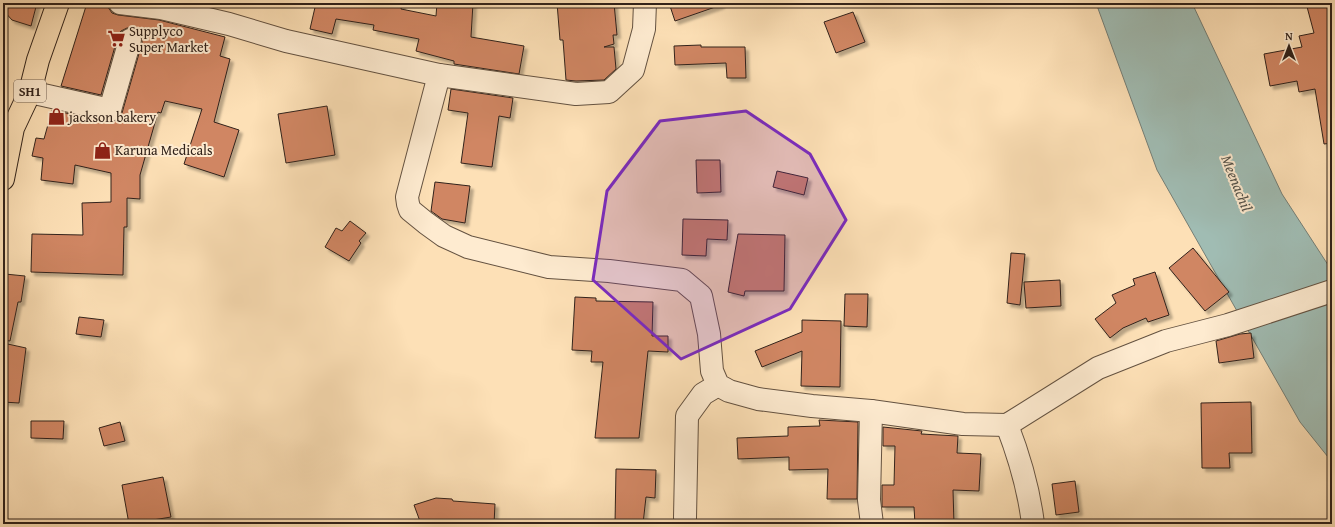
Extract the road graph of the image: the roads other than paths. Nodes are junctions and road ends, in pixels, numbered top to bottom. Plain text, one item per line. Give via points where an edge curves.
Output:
1 (58, 3) edge
2 (120, 3) edge
3 (646, 3) edge
4 (130, 40) dead end
5 (439, 75) junction
6 (30, 92) junction
7 (8, 122) edge
8 (3, 179) edge
9 (1332, 291) edge
10 (718, 385) junction
11 (871, 411) junction
12 (1007, 425) junction
13 (685, 518) dead end
14 (872, 524) edge
15 (1032, 524) edge

1 - 6 main road, SH1
2 - 5 street via 161,8 286,41
3 - 5 street via 644,29 633,70 609,92 576,94
4 - 6 street via 110,110
5 - 10 street via 407,197 410,210 444,236 468,247 494,254 550,267 682,280 701,296 709,334 712,371
6 - 7 main road, SH1
7 - 8 main road, SH1
9 - 12 street via 1228,325 1166,341 1098,368
10 - 11 street via 729,391 758,399
10 - 13 street via 703,394 687,416
11 - 12 street via 963,424
11 - 14 street via 869,500
12 - 15 street via 1016,447

